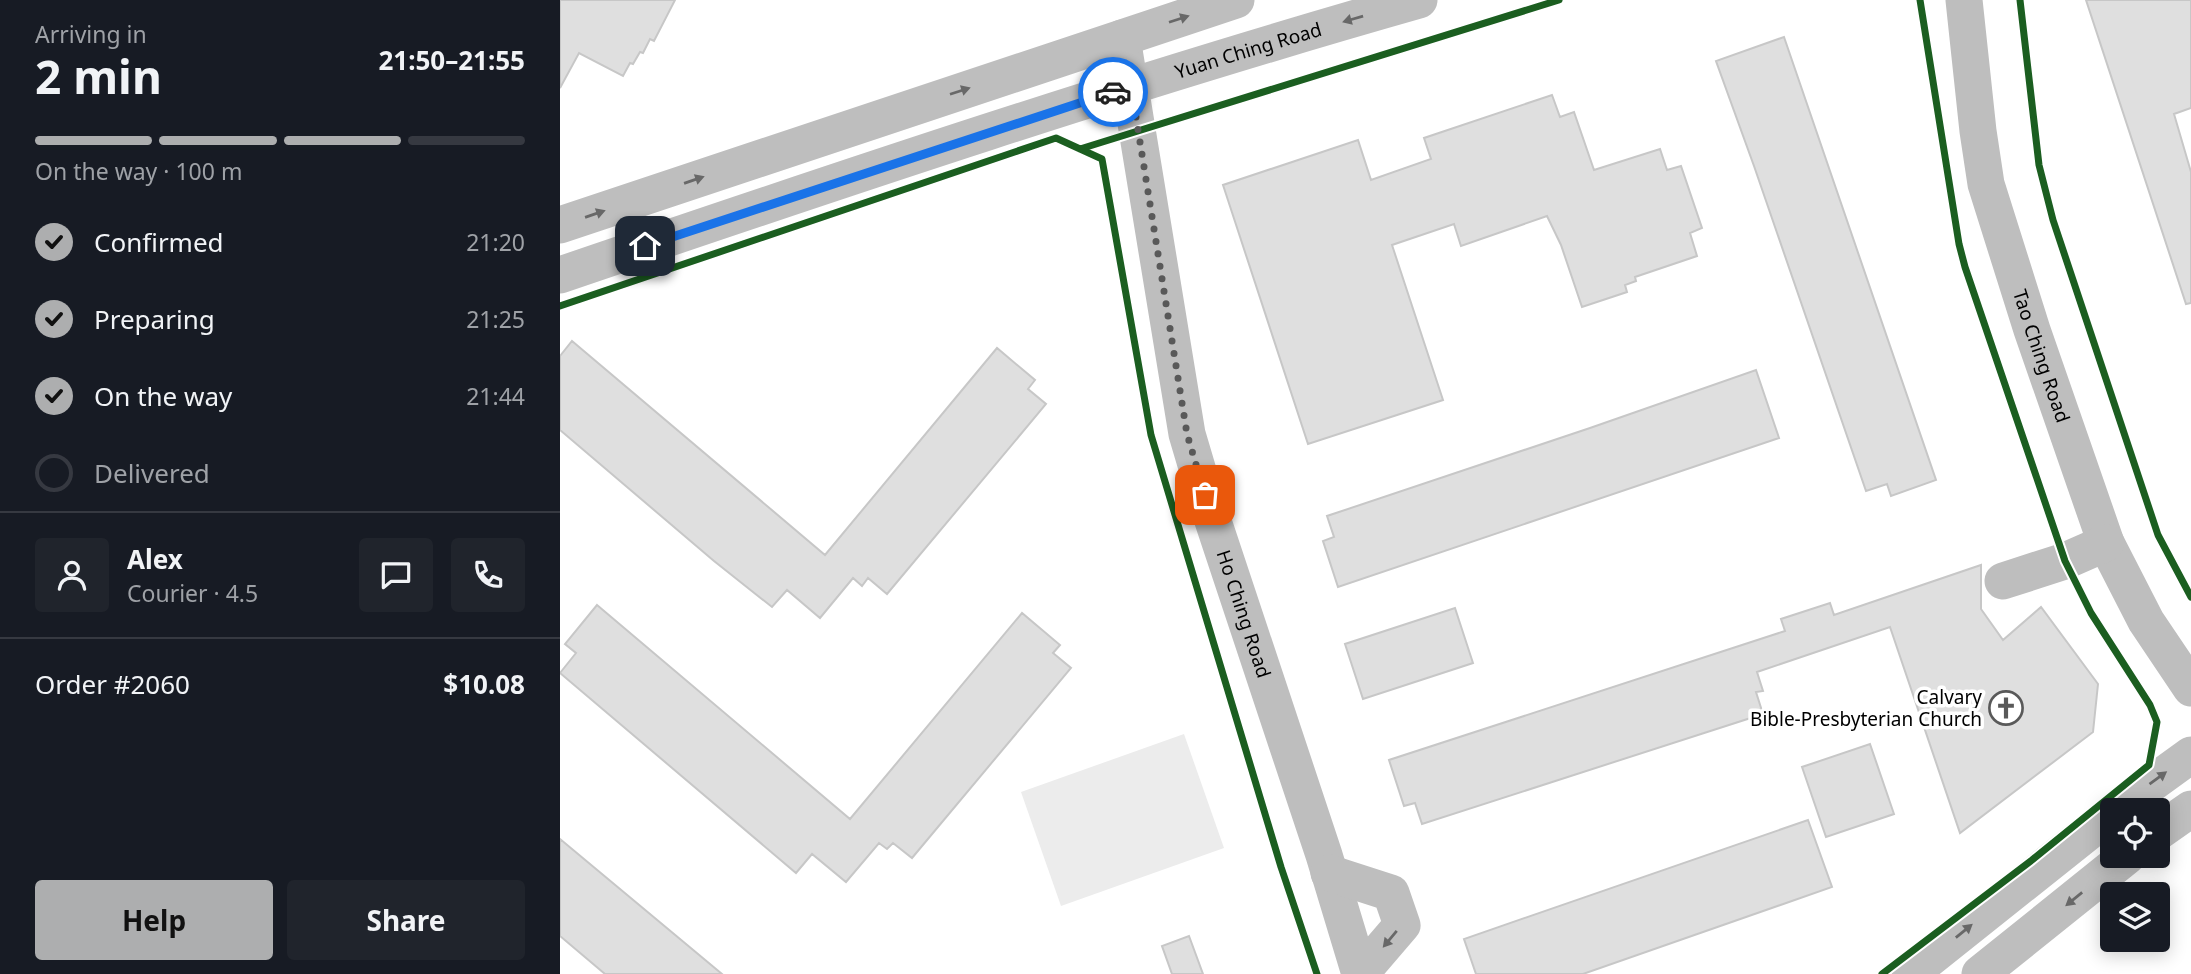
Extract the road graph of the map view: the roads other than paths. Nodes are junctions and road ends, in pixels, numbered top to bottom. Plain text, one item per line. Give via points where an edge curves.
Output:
1 (1236, 0) edge
2 (1419, 0) edge
3 (1964, 0) edge
4 (1122, 38) junction
5 (1131, 86) junction
6 (629, 202) junction
7 (560, 225) edge
8 (645, 246) junction
9 (560, 275) edge
10 (2106, 543) junction
11 (2003, 581) dead end
12 (2191, 688) edge
13 (2191, 755) edge
14 (2132, 798) edge
15 (2191, 809) edge
16 (2100, 822) edge
17 (2170, 824) edge
18 (2112, 868) edge
19 (1329, 873) junction
20 (1360, 974) edge
21 (1910, 974) edge
22 (1980, 974) edge

4 -> 1 street
2 -> 5 street, Yuan Ching Road
3 - 10 street, Tao Ching Road via 1986,184
4 - 5 street, Ho Ching Road
6 -> 4 street
5 - 8 street, Yuan Ching Road
5 - 19 street, Ho Ching Road via 1187,434
7 -> 6 street
6 - 8 street
8 - 9 street, Yuan Ching Road
10 - 11 street
10 - 12 street, Tao Ching Road via 2146,621
14 -> 13 street
15 - 17 street
21 -> 16 street
18 -> 22 street
19 - 20 street, Ho Ching Road
19 -> 20 street via 1391,893 1402,925

